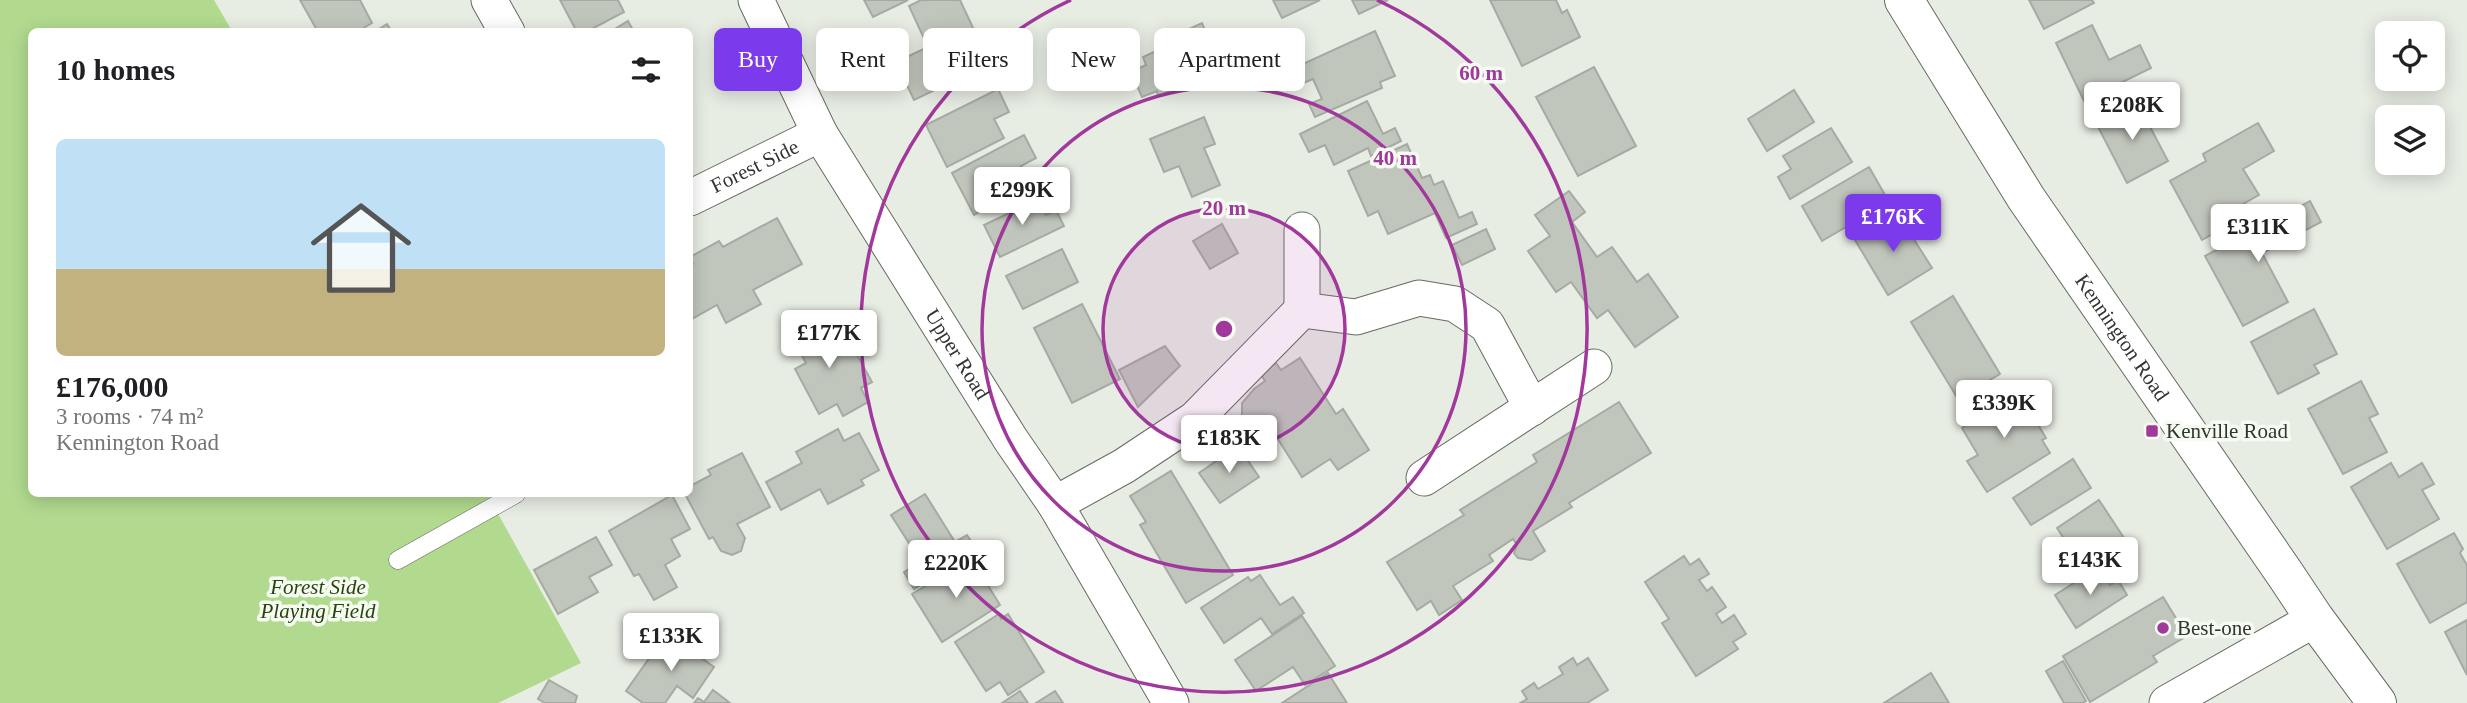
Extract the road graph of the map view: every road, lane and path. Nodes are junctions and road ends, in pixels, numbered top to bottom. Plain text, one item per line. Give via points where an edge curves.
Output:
1 (489, 0) edge
2 (756, 0) edge
3 (1905, 0) edge
4 (505, 28) edge
5 (820, 134) junction
6 (693, 197) edge
7 (1302, 230) dead end
8 (1302, 310) junction
9 (1594, 367) dead end
10 (1532, 408) junction
11 (1424, 478) dead end
12 (511, 497) edge
13 (1055, 504) junction
14 (398, 560) dead end
15 (2315, 620) junction
16 (1171, 703) edge
17 (2167, 703) edge
18 (2377, 703) edge

1 - 4 street
2 - 5 street, Upper Road
3 - 15 street, Kennington Road via 2025,198
5 - 6 street, Forest Side
5 - 13 street, Upper Road
7 - 8 street
8 - 10 street via 1356,317 1419,298 1455,304 1487,325
8 - 13 street via 1195,419
9 - 10 street
10 - 11 street
12 - 14 lane
13 - 16 street, Upper Road
15 - 17 street
15 - 18 street, Kennington Road

